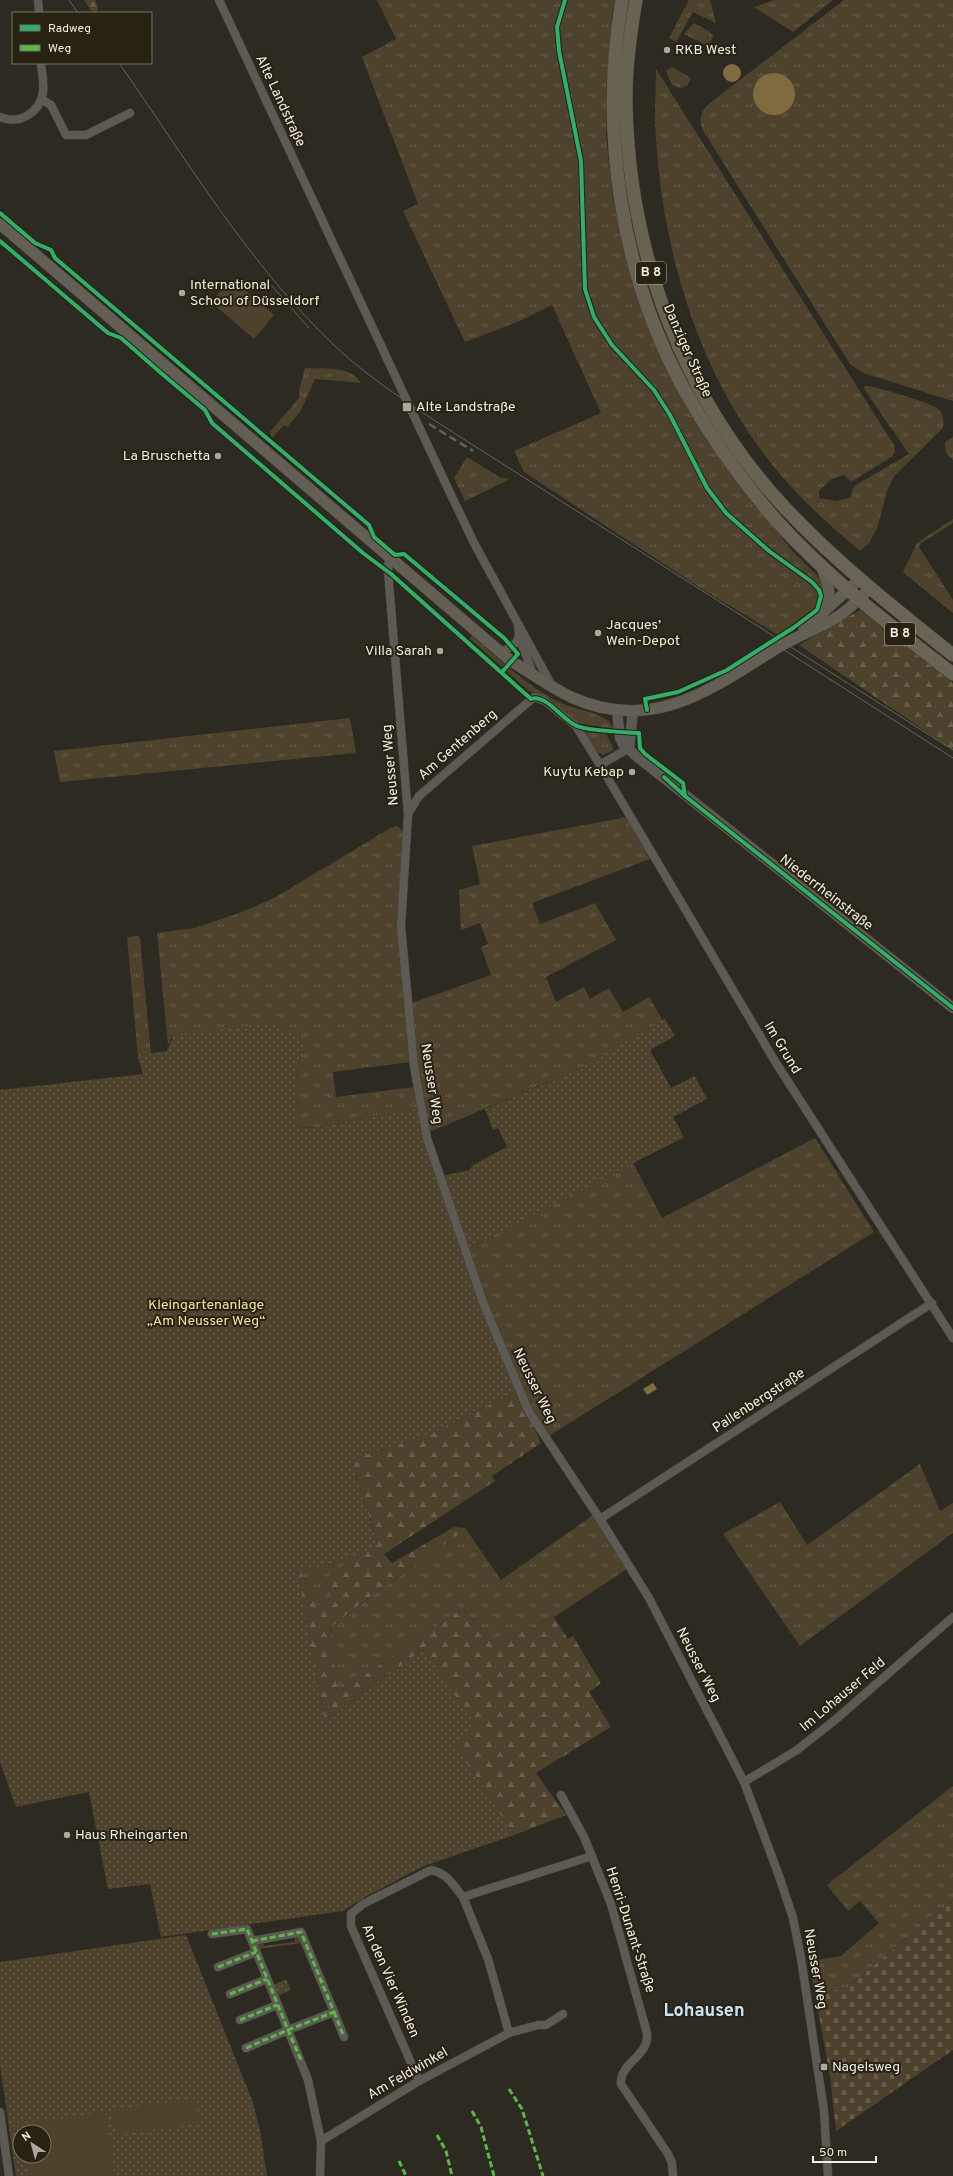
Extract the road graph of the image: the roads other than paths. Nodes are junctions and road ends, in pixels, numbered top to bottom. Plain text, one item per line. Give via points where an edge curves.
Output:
1 (38, 0) edge
2 (219, 0) edge
3 (622, 0) edge
4 (636, 0) edge
5 (38, 12) edge
6 (41, 64) edge
7 (41, 99) junction
8 (130, 113) dead end
9 (0, 117) edge
10 (0, 224) edge
11 (786, 510) joint
12 (776, 520) joint
13 (389, 558) junction
14 (822, 568) junction
15 (860, 579) junction
16 (870, 588) junction
17 (854, 596) junction
18 (822, 614) junction
19 (518, 623) junction
20 (519, 636) junction
21 (794, 638) junction
22 (500, 652) junction
23 (953, 655) edge
24 (533, 674) junction
25 (953, 674) edge
26 (552, 687) junction
27 (617, 711) junction
28 (633, 711) junction
29 (629, 748) junction
30 (600, 764) junction
31 (408, 815) junction
32 (953, 1008) edge
33 (932, 1303) junction
34 (953, 1338) edge
35 (600, 1519) junction
36 (953, 1618) edge
37 (744, 1782) junction
38 (561, 1795) dead end
39 (592, 1856) junction
40 (463, 1897) junction
41 (212, 1934) dead end
42 (252, 1941) junction
43 (256, 1952) junction
44 (218, 1967) dead end
45 (267, 1979) junction
46 (230, 1994) dead end
47 (278, 2005) junction
48 (334, 2012) junction
49 (563, 2014) dead end
50 (240, 2020) dead end
51 (288, 2030) junction
52 (509, 2033) junction
53 (344, 2037) dead end
54 (246, 2048) dead end
55 (419, 2081) junction
56 (0, 2112) edge
57 (322, 2141) junction
58 (9, 2176) edge
59 (320, 2176) edge
60 (672, 2176) edge
61 (828, 2176) edge

1 - 5 street
2 - 19 street, Alte Landstraße via 447,487
3 - 12 highway, Danziger Straße / B 8 via 616,39 612,103 616,162 625,223 639,280 659,335 684,388 719,447
4 - 11 highway, Danziger Straße / B 8 via 630,41 626,104 629,161 638,220 652,277 671,331 695,383 745,461
6 - 7 street
7 - 8 street via 51,105 66,135 86,135
7 - 9 street via 38,106 25,117 15,120
10 - 13 main road
11 - 15 main road, Danziger Straße / B 8
12 - 14 main road, Danziger Straße / B 8
13 - 22 main road
13 - 31 street, Neusser Weg via 388,572
14 - 17 main road, Danziger Straße / B 8
14 - 18 main road via 829,586 829,600
15 - 16 main road, Danziger Straße / B 8
15 - 17 main road
16 - 17 main road
16 - 23 main road, Danziger Straße / B 8
17 - 18 main road
17 - 21 main road via 834,619
17 - 25 main road, Danziger Straße / B 8
18 - 21 main road
19 - 20 street, Alte Landstraße
19 - 26 street, Alte Landstraße
20 - 22 street via 518,642
20 - 24 street, Alte Landstraße
21 - 28 main road via 730,677 681,702 660,709
22 - 24 main road
24 - 26 main road
26 - 27 main road via 583,702
27 - 28 main road
27 - 29 street, Niederrheinstraße via 620,738
28 - 29 street
29 - 30 street
29 - 32 street, Niederrheinstraße via 685,796
30 - 31 street, Am Gentenberg via 573,724 545,701 536,697 531,698 419,796
30 - 33 street, Im Grund via 776,1063
31 - 35 street, Neusser Weg via 401,926 414,1066 427,1138 484,1305 529,1412
33 - 34 street, Im Grund
33 - 35 street, Pallenbergstraße
35 - 37 street, Neusser Weg via 649,1598
36 - 37 street, Im Lohauser Feld via 797,1750
37 - 61 street, Neusser Weg via 778,1873 797,1938 824,2111
38 - 39 street, Henri-Dunant-Straße
39 - 40 street
39 - 60 street, Henri-Dunant-Straße via 614,1916 648,2036 646,2047 622,2074 621,2084 668,2154 672,2163
40 - 52 street via 488,1960
40 - 55 street, An den Vier Winden via 446,1876 431,1870 363,1904 351,1914 351,1926
41 - 42 street via 247,1929
42 - 43 street
42 - 48 street via 301,1932
43 - 44 street
43 - 45 street
45 - 46 street
45 - 47 street
47 - 50 street
47 - 51 street
48 - 51 street
48 - 53 street
49 - 52 street, Am Feldwinkel via 546,2025
51 - 54 street
51 - 57 street via 308,2080
52 - 55 street, Am Feldwinkel
55 - 57 street, Am Feldwinkel
56 - 58 street
57 - 59 street

